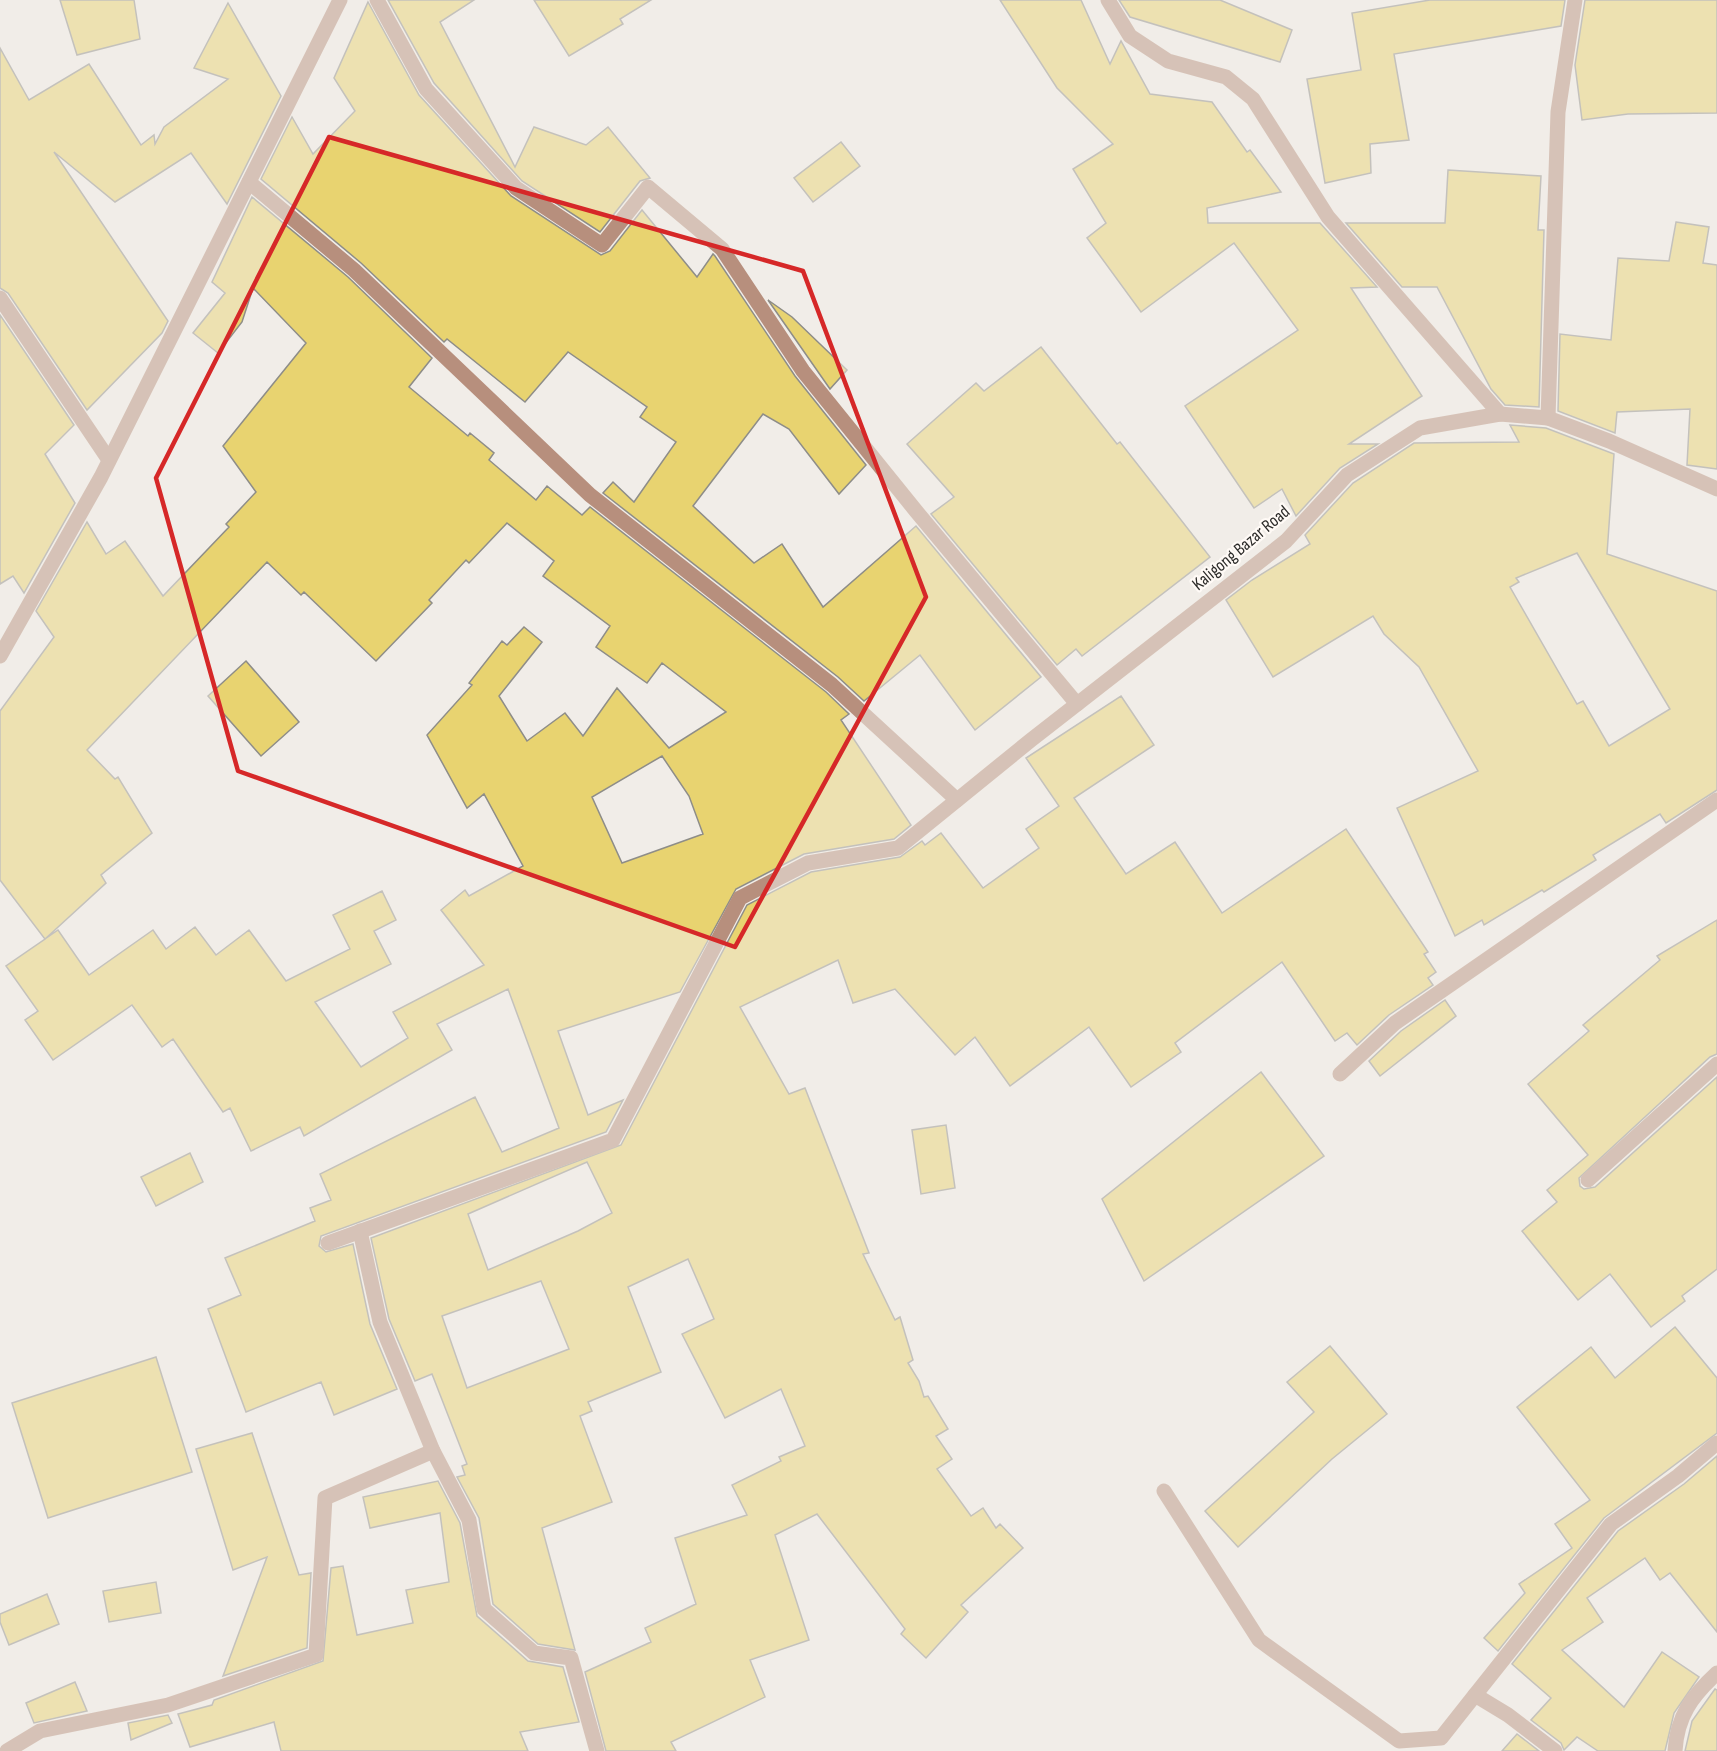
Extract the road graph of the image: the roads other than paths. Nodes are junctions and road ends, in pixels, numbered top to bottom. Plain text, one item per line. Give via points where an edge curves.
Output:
1 (340, 0) edge
2 (377, 0) edge
3 (1108, 0) edge
4 (1575, 0) edge
5 (249, 182) junction
6 (0, 298) edge
7 (1500, 414) junction
8 (1548, 418) junction
9 (109, 460) junction
10 (1717, 489) edge
11 (0, 656) edge
12 (1077, 704) junction
13 (957, 800) junction
14 (1717, 800) edge
15 (1717, 1064) edge
16 (1340, 1074) dead end
17 (1588, 1180) dead end
18 (360, 1231) junction
19 (328, 1243) dead end
20 (1717, 1443) edge
21 (433, 1451) junction
22 (1164, 1491) dead end
23 (1717, 1673) edge
24 (1475, 1695) junction
25 (7, 1751) edge
26 (597, 1751) edge
27 (1555, 1751) edge
28 (1675, 1751) edge

1 - 5 street
2 - 12 street via 426,89 516,188 602,245 648,187 722,249 802,371
3 - 7 street via 1130,36 1168,61 1226,77 1253,99 1328,217
4 - 8 street via 1558,112
5 - 9 street
5 - 13 street via 354,270 590,495 832,685
6 - 9 street
7 - 8 street, Kaligong Bazar Road
7 - 12 street, Kaligong Bazar Road via 1420,428 1347,475 1286,541
8 - 10 street, Kaligong Bazar Road
9 - 11 street
12 - 13 street, Kaligong Bazar Road
13 - 18 street, Kaligong Bazar Road via 898,848 808,863 740,898 613,1140
14 - 16 street via 1395,1023
15 - 17 street
18 - 19 street
18 - 21 street via 380,1322
20 - 24 street via 1611,1524
21 - 25 street via 325,1498 316,1655 168,1705 40,1731
21 - 26 street via 468,1520 484,1609 534,1653 571,1658
22 - 24 street via 1259,1640 1399,1741 1441,1738
23 - 28 street via 1694,1694 1676,1732
24 - 27 street

